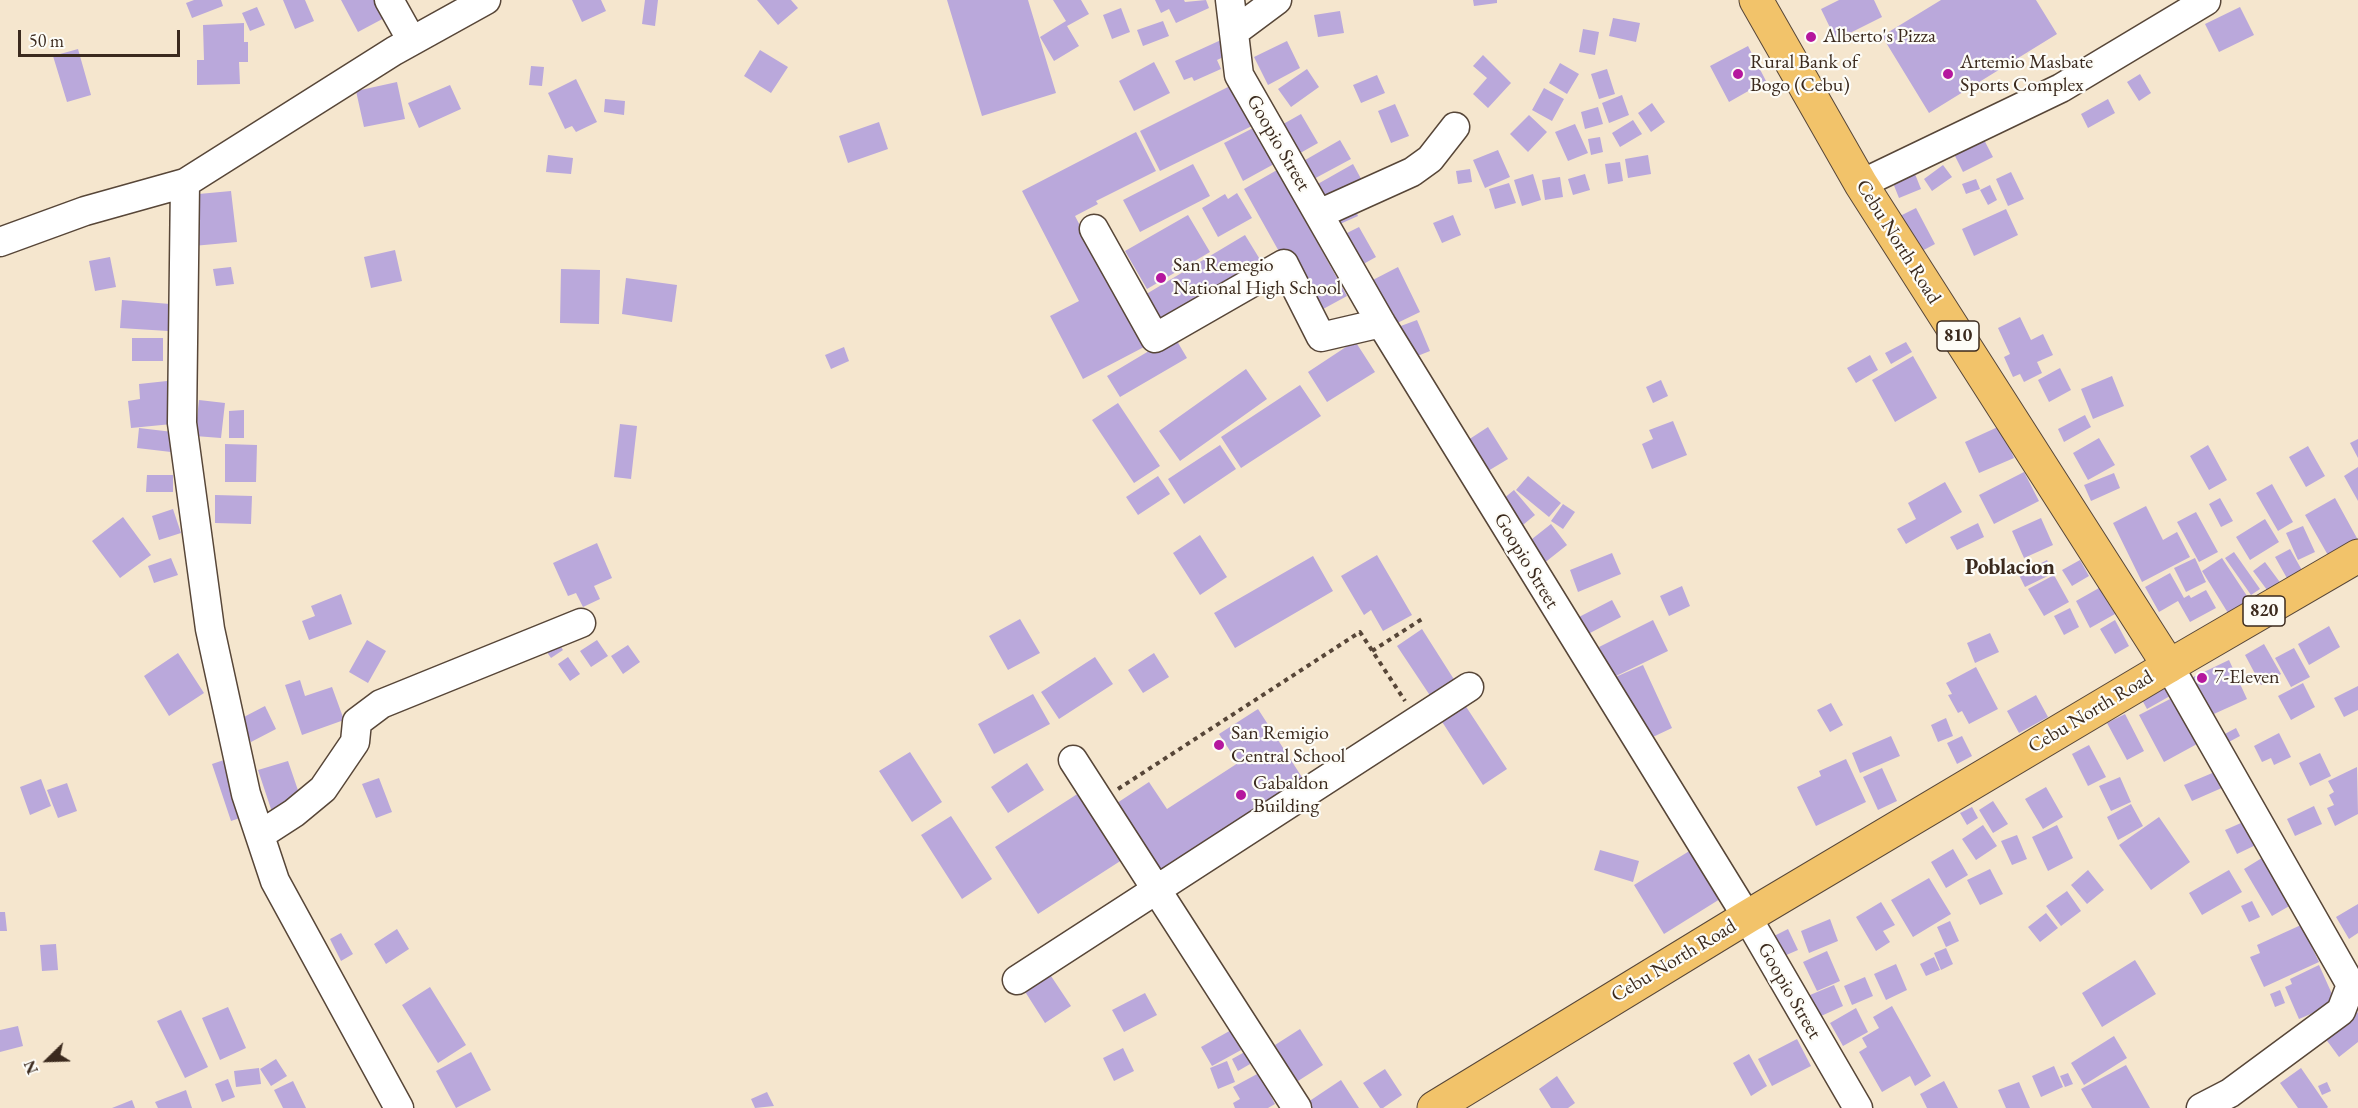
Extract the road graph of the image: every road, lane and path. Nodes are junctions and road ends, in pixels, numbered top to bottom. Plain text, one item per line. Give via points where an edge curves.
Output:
1 (389, 0) edge
2 (486, 0) edge
3 (1230, 0) edge
4 (1277, 0) edge
5 (1756, 0) edge
6 (2206, 1) edge
7 (1234, 32) junction
8 (412, 41) junction
9 (1455, 127) dead end
10 (185, 183) junction
11 (1861, 184) junction
12 (1319, 214) junction
13 (1094, 229) dead end
14 (0, 242) edge
15 (1381, 323) junction
16 (2358, 556) edge
17 (1422, 619) dead end
18 (580, 623) dead end
19 (1372, 651) junction
20 (2169, 666) junction
21 (1469, 687) dead end
22 (1418, 720) junction
23 (1073, 760) dead end
24 (1100, 801) junction
25 (260, 835) junction
26 (1157, 890) junction
27 (1747, 917) junction
28 (1017, 980) dead end
29 (399, 1108) edge
30 (1297, 1108) edge
31 (1434, 1108) edge
32 (1858, 1108) edge
33 (2201, 1108) edge

1 - 8 street
2 - 8 street
3 - 7 street, Goopio Street
4 - 7 street
5 - 11 main road, Cebu North Road / 810
6 - 11 street via 2061,88
7 - 12 street, Goopio Street via 1239,75
8 - 10 street
9 - 12 street via 1430,159 1412,172
10 - 14 street via 85,211
10 - 25 street via 182,423 210,629 246,794
11 - 20 main road, Cebu North Road / 810
12 - 15 street, Goopio Street
13 - 15 street via 1155,338 1284,264 1321,337
15 - 27 street, Goopio Street
16 - 20 main road, 820
17 - 19 path
18 - 25 street via 381,704 357,722 355,742 323,789
19 - 22 path
19 - 24 path via 1360,632
20 - 27 main road, Cebu North Road
20 - 33 street via 2351,985 2341,1011 2230,1093
21 - 22 street
22 - 26 street
23 - 24 street
24 - 26 street
25 - 29 street via 275,881
26 - 28 street
26 - 30 street
27 - 31 main road, Cebu North Road
27 - 32 street, Goopio Street

